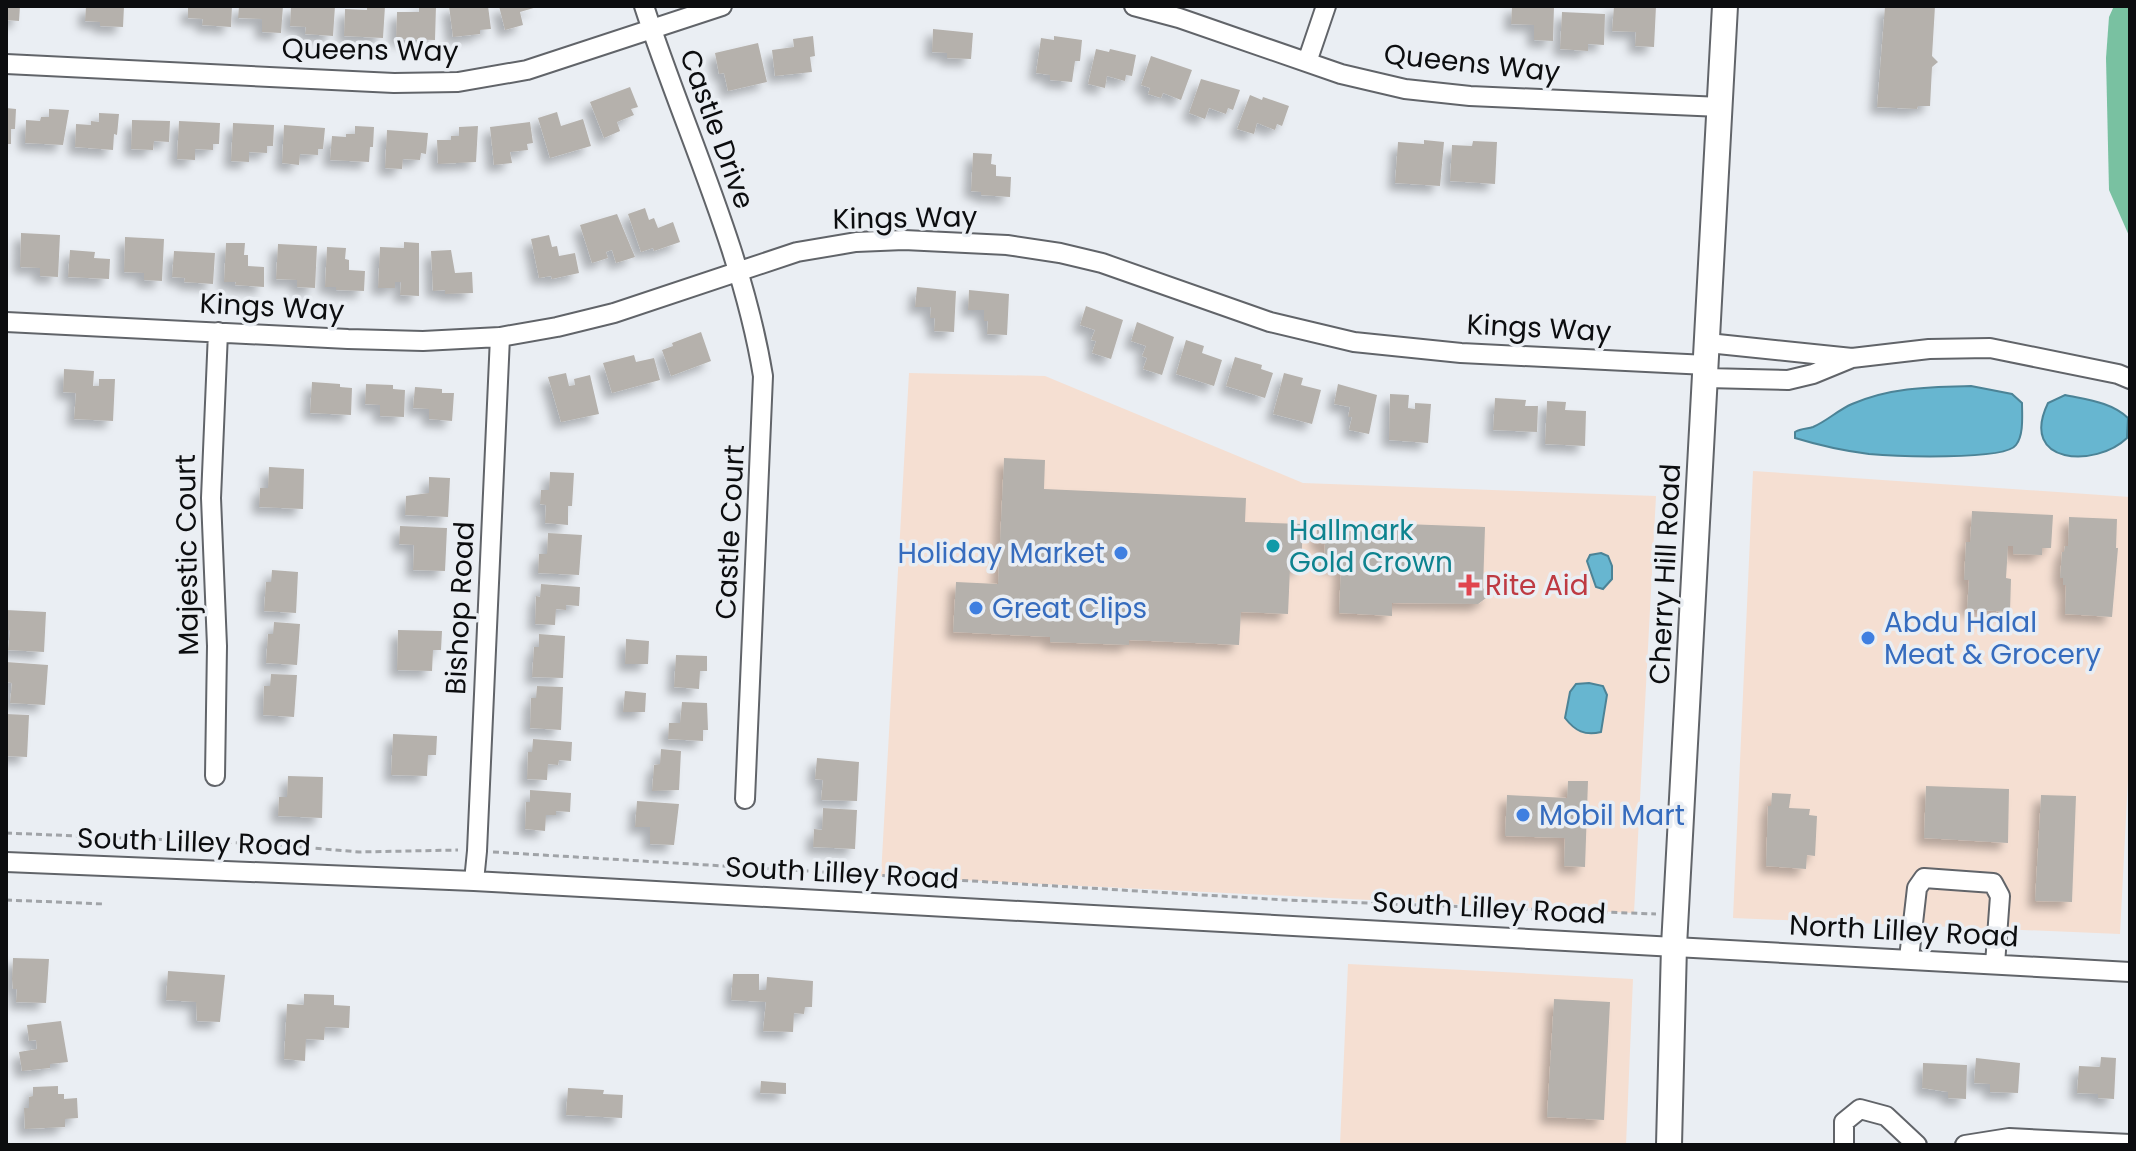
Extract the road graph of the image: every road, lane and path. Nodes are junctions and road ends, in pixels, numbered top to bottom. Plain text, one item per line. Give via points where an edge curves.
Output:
1 (644, 6) edge
2 (722, 6) edge
3 (1134, 6) edge
4 (1326, 6) edge
5 (1725, 6) edge
6 (651, 28) junction
7 (1307, 62) junction
8 (6, 64) edge
9 (1721, 107) junction
10 (738, 271) junction
11 (6, 322) edge
12 (218, 332) junction
13 (500, 337) junction
14 (1852, 358) junction
15 (1707, 362) junction
16 (2130, 379) edge
17 (215, 776) dead end
18 (745, 799) dead end
19 (6, 833) edge
20 (477, 851) junction
21 (6, 862) edge
22 (474, 881) junction
23 (6, 900) edge
24 (105, 904) dead end
25 (1676, 914) junction
26 (1674, 946) junction
27 (1909, 958) junction
28 (1995, 964) junction
29 (2130, 972) edge
30 (2130, 1144) edge
31 (1669, 1145) edge
32 (1844, 1145) edge
33 (1917, 1145) edge
34 (1965, 1145) edge

1 - 6 street, Castle Drive
2 - 6 street, Queens Way
3 - 7 street, Queens Way
4 - 7 street
5 - 9 main road, Cherry Hill Road
6 - 8 street, Queens Way via 527,70 458,82
6 - 10 street, Castle Drive
7 - 9 street, Queens Way via 1372,82 1437,93
9 - 15 main road, Cherry Hill Road
10 - 13 street, Kings Way via 614,313
10 - 15 street, Kings Way via 797,252 856,242 1007,245 1102,263 1270,322 1354,342 1461,353
10 - 18 street, Castle Court via 756,335 764,396
11 - 12 street, Kings Way
12 - 13 street, Kings Way via 423,341
12 - 17 street, Majestic Court via 211,498
13 - 20 street, Bishop Road
14 - 15 street
14 - 15 street via 1788,380
14 - 16 street via 1990,348
15 - 25 main road, Cherry Hill Road
19 - 20 path via 359,852
20 - 22 street, Bishop Road
20 - 25 path via 1271,899
21 - 22 street, South Lilley Road
22 - 26 street, South Lilley Road
23 - 24 path
25 - 26 main road, Cherry Hill Road
26 - 27 street, North Lilley Road
26 - 31 main road, Cherry Hill Road
27 - 28 street, North Lilley Road
27 - 28 street via 1917,888 1924,878 1993,883 2000,896
28 - 29 street, North Lilley Road
30 - 34 street via 2009,1138
32 - 33 street via 1844,1122 1860,1109 1886,1116

